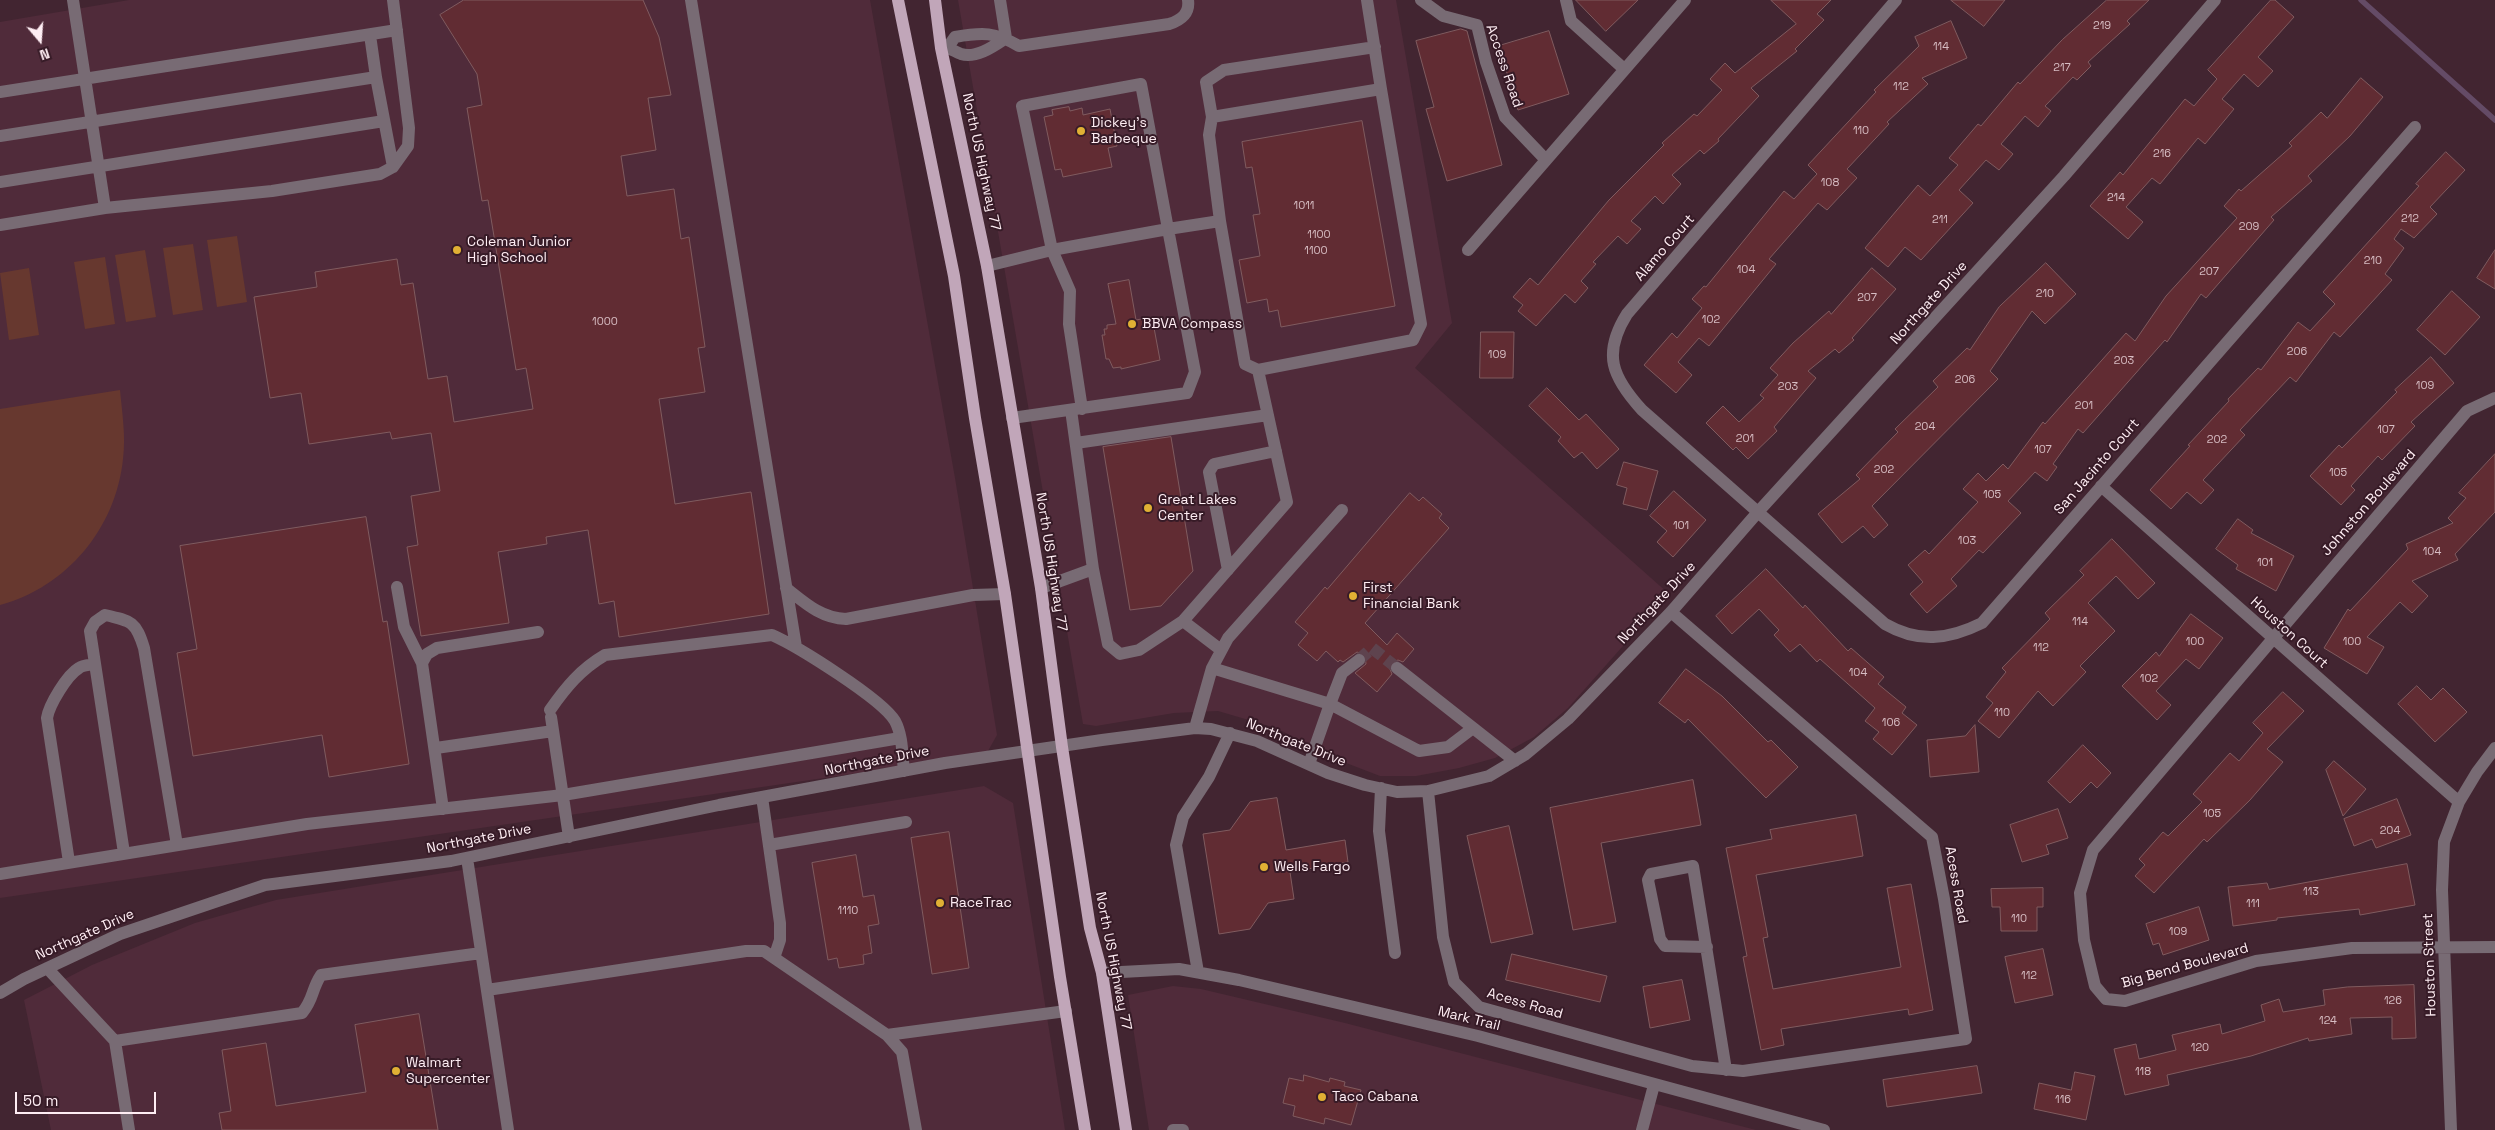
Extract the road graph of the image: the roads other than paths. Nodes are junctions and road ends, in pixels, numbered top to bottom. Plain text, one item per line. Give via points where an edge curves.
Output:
1 (73, 0) edge
2 (393, 0) edge
3 (691, 0) edge
4 (898, 0) edge
5 (935, 0) edge
6 (1000, 0) edge
7 (1188, 0) edge
8 (1366, 0) edge
9 (1421, 0) edge
10 (1566, 0) edge
11 (1685, 0) edge
12 (1896, 0) edge
13 (2215, 0) edge
14 (397, 30) junction
15 (370, 35) junction
16 (1006, 38) junction
17 (944, 48) junction
18 (1374, 48) junction
19 (1624, 69) junction
20 (376, 77) junction
21 (86, 78) junction
22 (1382, 90) junction
23 (0, 92) edge
24 (1212, 117) junction
25 (384, 121) junction
26 (92, 122) junction
27 (2415, 127) dead end
28 (0, 136) edge
29 (1546, 160) junction
30 (98, 166) junction
31 (393, 167) junction
32 (0, 182) edge
33 (104, 208) junction
34 (1220, 221) junction
35 (0, 225) edge
36 (1168, 229) junction
37 (1052, 250) junction
38 (1468, 250) dead end
39 (987, 266) junction
40 (1258, 370) junction
41 (2495, 398) edge
42 (1077, 409) junction
43 (1268, 415) junction
44 (1012, 418) junction
45 (1076, 442) junction
46 (1276, 451) junction
47 (2101, 486) junction
48 (1342, 510) dead end
49 (1758, 512) junction
50 (1093, 569) junction
51 (1228, 570) junction
52 (397, 588) dead end
53 (786, 588) junction
54 (1041, 588) junction
55 (1006, 594) junction
56 (1671, 612) junction
57 (1183, 621) junction
58 (538, 632) dead end
59 (2273, 638) junction
60 (796, 647) junction
61 (1221, 650) junction
62 (1358, 660) tunnel mouth
63 (422, 663) junction
64 (95, 664) junction
65 (1212, 668) junction
66 (1397, 668) tunnel mouth
67 (1330, 704) junction
68 (1195, 728) junction
69 (1473, 728) junction
70 (553, 730) junction
71 (1230, 733) junction
72 (900, 738) junction
73 (1062, 746) junction
74 (436, 748) junction
75 (2495, 748) edge
76 (1028, 751) junction
77 (1515, 761) junction
78 (1309, 764) junction
79 (904, 771) junction
80 (1381, 788) junction
81 (1428, 791) junction
82 (563, 795) junction
83 (762, 797) junction
84 (2459, 802) junction
85 (443, 809) junction
86 (906, 822) dead end
87 (569, 836) junction
88 (178, 845) junction
89 (769, 845) junction
90 (124, 853) junction
91 (467, 858) junction
92 (69, 862) junction
93 (0, 874) edge
94 (1707, 947) junction
95 (2495, 947) edge
96 (2444, 948) junction
97 (481, 953) junction
98 (1395, 953) dead end
99 (774, 958) junction
100 (47, 968) junction
101 (1102, 972) junction
102 (1198, 972) junction
103 (487, 990) junction
104 (0, 993) edge
105 (1066, 1011) junction
106 (887, 1035) junction
107 (115, 1042) junction
108 (1726, 1070) junction
109 (1654, 1085) junction
110 (129, 1130) edge
111 (508, 1130) edge
112 (916, 1130) edge
113 (1085, 1130) edge
114 (1126, 1130) edge
115 (1173, 1130) edge
116 (1183, 1130) edge
117 (1642, 1130) edge
118 (1824, 1130) edge
119 (2450, 1130) edge

1 - 21 street
2 - 14 street
3 - 53 street
4 - 55 main road via 954,276
5 - 17 main road, North US Highway 77
6 - 16 street
7 - 16 street via 1184,17 1169,24 1019,46
8 - 18 street
9 - 29 street, Access Road via 1443,16 1477,25 1505,117
10 - 19 street via 1570,21
11 - 19 street
12 - 49 street, Alamo Court via 1627,314 1612,347 1623,390
13 - 49 street, Northgate Drive via 2064,176
14 - 15 street
14 - 31 street via 409,128 408,146
15 - 20 street
15 - 21 street
16 - 17 street via 985,51 963,55
16 - 17 street via 983,32 955,37
17 - 39 main road, North US Highway 77
18 - 22 street
18 - 24 street via 1224,70 1206,82
19 - 29 street
20 - 25 street
20 - 26 street
21 - 23 street
21 - 26 street
22 - 24 street
22 - 40 street via 1421,324 1413,340
24 - 34 street via 1209,135
25 - 30 street
25 - 31 street
26 - 28 street
26 - 30 street
27 - 47 street, San Jacinto Court
29 - 38 street
30 - 32 street
30 - 33 street
31 - 33 street via 358,179
33 - 35 street
34 - 36 street
34 - 40 street via 1245,364
36 - 37 street
36 - 37 street via 1141,84 1022,106
36 - 42 street via 1195,372 1187,392
37 - 39 street
37 - 42 street via 1070,291 1069,324
39 - 44 main road, North US Highway 77
40 - 43 street
41 - 59 street, Johnston Boulevard via 2467,411
42 - 44 street
42 - 45 street
43 - 45 street
43 - 46 street
44 - 54 main road, North US Highway 77
45 - 50 street
46 - 51 street via 1287,502
46 - 51 street via 1214,464 1209,472
47 - 49 street, San Jacinto Court via 1982,623 1938,638 1899,632 1885,624
47 - 59 street, Houston Court
48 - 61 street via 1228,638
49 - 56 street, Northgate Drive
50 - 54 street
50 - 57 street via 1108,644 1120,654 1139,650
51 - 57 street
52 - 63 street via 404,627
53 - 55 street via 807,605 834,618 973,595
53 - 60 street
54 - 73 main road, North US Highway 77
55 - 76 main road
56 - 77 street, Northgate Drive via 1568,719
56 - 108 street, Acess Road via 1932,837 1966,1039 1743,1072
57 - 61 street
58 - 63 street via 437,648 427,654
59 - 84 street, Houston Court
59 - 96 street, Big Bend Boulevard via 2093,850 2080,893 2084,940 2094,986 2106,999 2125,1001 2256,961 2352,948
60 - 70 street via 772,635 605,655 590,663 569,683 550,713
60 - 72 street via 870,696 895,721
61 - 65 street
62 - 67 street via 1342,673
63 - 74 street
64 - 88 street via 90,631 95,622 106,615 125,620 138,630 148,670
64 - 90 street
64 - 92 street via 80,667 70,675 48,710
65 - 67 street
65 - 68 street
66 - 69 street
67 - 69 street via 1418,751 1448,747
67 - 78 street
68 - 71 street, Northgate Drive
68 - 73 street, Northgate Drive
69 - 77 street
70 - 74 street
70 - 82 street
71 - 78 street, Northgate Drive
71 - 102 street via 1209,777 1183,816 1176,845
72 - 79 street
72 - 82 street
73 - 76 street, Northgate Drive
73 - 101 main road, North US Highway 77 via 1090,928
74 - 85 street
75 - 84 street, Houston Street
76 - 79 street, Northgate Drive
76 - 105 main road
77 - 81 street, Northgate Drive via 1489,776
78 - 80 street, Northgate Drive via 1328,773
79 - 83 street, Northgate Drive
80 - 81 street, Northgate Drive via 1397,792
80 - 98 street via 1379,831
81 - 108 street, Acess Road via 1443,938 1454,982 1479,1007 1692,1066
82 - 85 street
82 - 87 street
83 - 87 street, Northgate Drive
83 - 89 street
84 - 96 street, Houston Street via 2444,842
85 - 88 street via 307,824
86 - 89 street
87 - 91 street, Northgate Drive
88 - 90 street
89 - 99 street via 780,923 780,940
90 - 92 street
91 - 97 street
91 - 100 street, Northgate Drive via 265,885 120,934
92 - 93 street
94 - 94 street via 1693,866 1652,874 1648,880 1660,940 1665,946
94 - 108 street
95 - 96 street, Big Bend Boulevard
96 - 119 street, Houston Street
97 - 103 street
97 - 107 street via 322,975 313,987 311,1003 302,1013
99 - 103 street via 764,951 746,951
99 - 106 street
100 - 104 street, Northgate Drive
100 - 107 street
101 - 102 street, Mark Trail via 1179,969
101 - 114 main road, North US Highway 77
102 - 109 street, Mark Trail via 1478,1036
103 - 111 street
105 - 106 street
105 - 113 main road
106 - 112 street via 902,1052
107 - 110 street
109 - 117 street
109 - 118 street, Mark Trail
115 - 116 street

